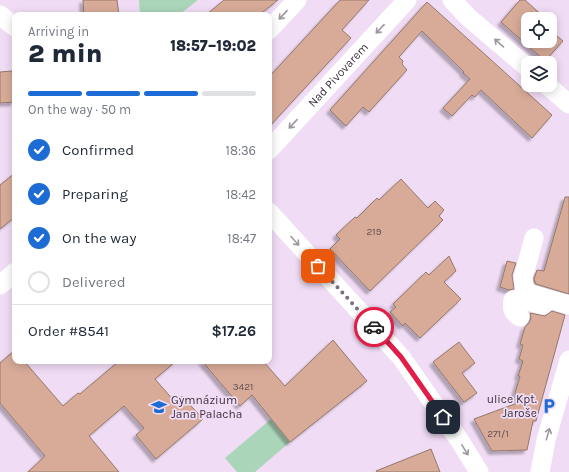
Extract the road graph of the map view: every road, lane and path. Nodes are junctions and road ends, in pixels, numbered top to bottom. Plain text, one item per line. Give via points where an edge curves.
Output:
1 (296, 0) edge
2 (407, 0) edge
3 (452, 0) edge
4 (0, 15) edge
5 (12, 25) edge
6 (272, 27) edge
7 (521, 62) edge
8 (555, 92) edge
9 (569, 104) edge
10 (272, 147) edge
11 (272, 215) edge
12 (534, 238) dead end
13 (12, 275) edge
14 (0, 285) edge
15 (569, 305) edge
16 (569, 312) edge
17 (520, 317) dead end
18 (569, 360) edge
19 (479, 472) edge
20 (540, 472) edge

1 -> 6 street
2 -> 10 street, Nad Pivovarem
7 -> 3 street
4 - 5 street
8 - 9 street
11 -> 19 street via 401,357
12 - 15 street via 524,286 529,293
13 - 14 street
16 - 17 street via 521,299 513,300 511,306 514,313
20 -> 18 street via 546,440

